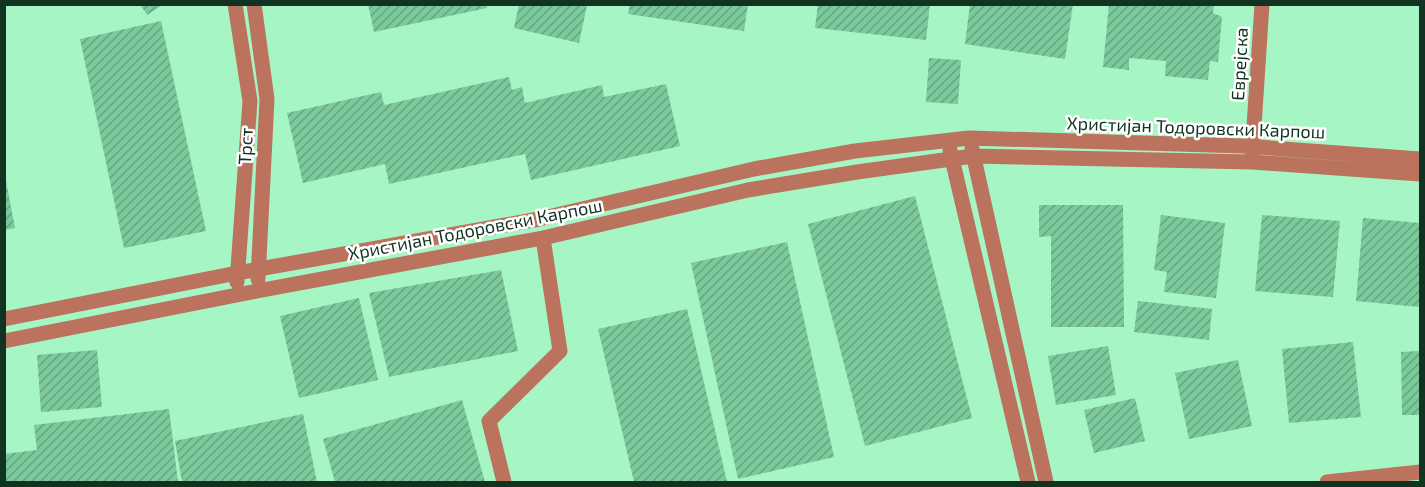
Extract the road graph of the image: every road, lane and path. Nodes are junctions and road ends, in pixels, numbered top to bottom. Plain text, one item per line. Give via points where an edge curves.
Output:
1 (235, 4) edge
2 (254, 4) edge
3 (1262, 4) edge
4 (969, 138) junction
5 (948, 141) junction
6 (1253, 155) junction
7 (973, 156) junction
8 (952, 159) junction
9 (1420, 159) edge
10 (1420, 174) edge
11 (543, 238) junction
12 (258, 269) junction
13 (237, 273) junction
14 (257, 291) junction
15 (236, 295) junction
16 (4, 319) edge
17 (4, 341) edge
18 (1420, 472) edge
19 (504, 483) edge
20 (1028, 483) edge
21 (1046, 483) edge
22 (1327, 483) edge

1 - 13 street, Трст via 250,101
2 - 12 street, Трст via 267,99
3 - 6 street, Еврејска
4 - 5 street, Христијан Тодоровски Карпош
4 - 6 street, Христијан Тодоровски Карпош
4 - 7 street
5 - 8 street
5 - 12 street, Христијан Тодоровски Карпош via 855,151 765,167 539,219
6 - 7 street, Христијан Тодоровски Карпош
6 - 9 street, Христијан Тодоровски Карпош
6 - 10 street, Христијан Тодоровски Карпош
7 - 8 street, Христијан Тодоровски Карпош
7 - 21 street
8 - 11 street, Христијан Тодоровски Карпош via 748,190
8 - 20 street
11 - 14 street, Христијан Тодоровски Карпош
11 - 19 street via 560,351 489,421
12 - 13 street, Христијан Тодоровски Карпош
12 - 14 street, Трст
13 - 15 street, Трст
13 - 16 street, Христијан Тодоровски Карпош
14 - 15 street, Христијан Тодоровски Карпош
15 - 17 street, Христијан Тодоровски Карпош
18 - 22 street

